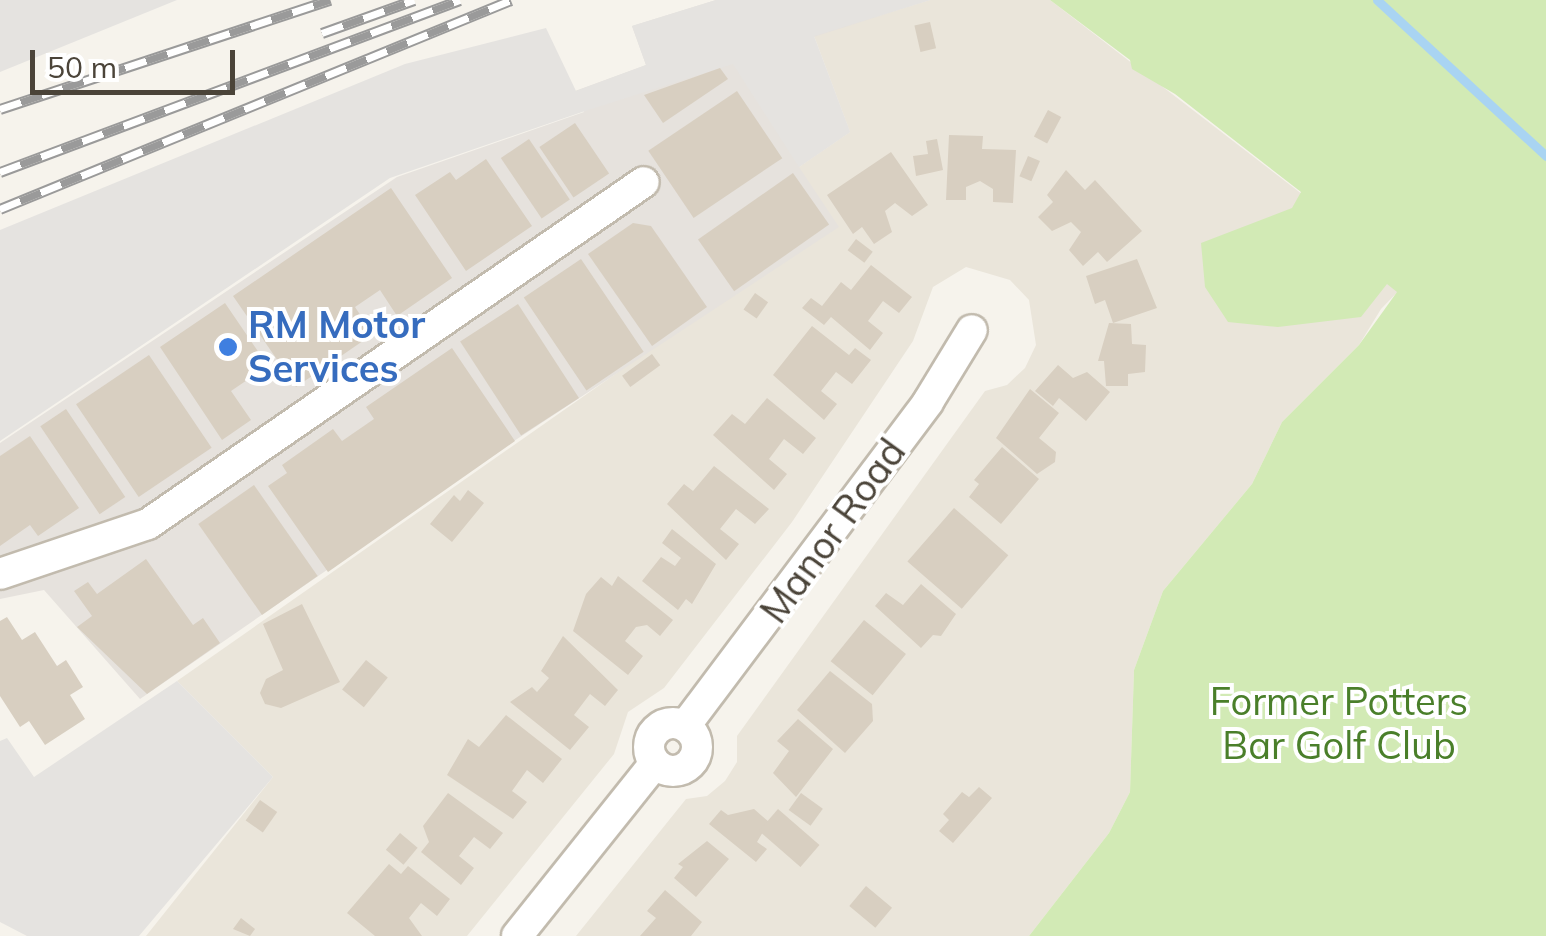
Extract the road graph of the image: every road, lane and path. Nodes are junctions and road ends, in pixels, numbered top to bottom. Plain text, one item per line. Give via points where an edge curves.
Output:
1 (644, 182) dead end
2 (972, 330) dead end
3 (0, 574) edge
4 (518, 936) edge

1 - 3 street via 148,524
2 - 4 street, Manor Road via 928,402 685,726 696,738 692,762 670,771 655,763

